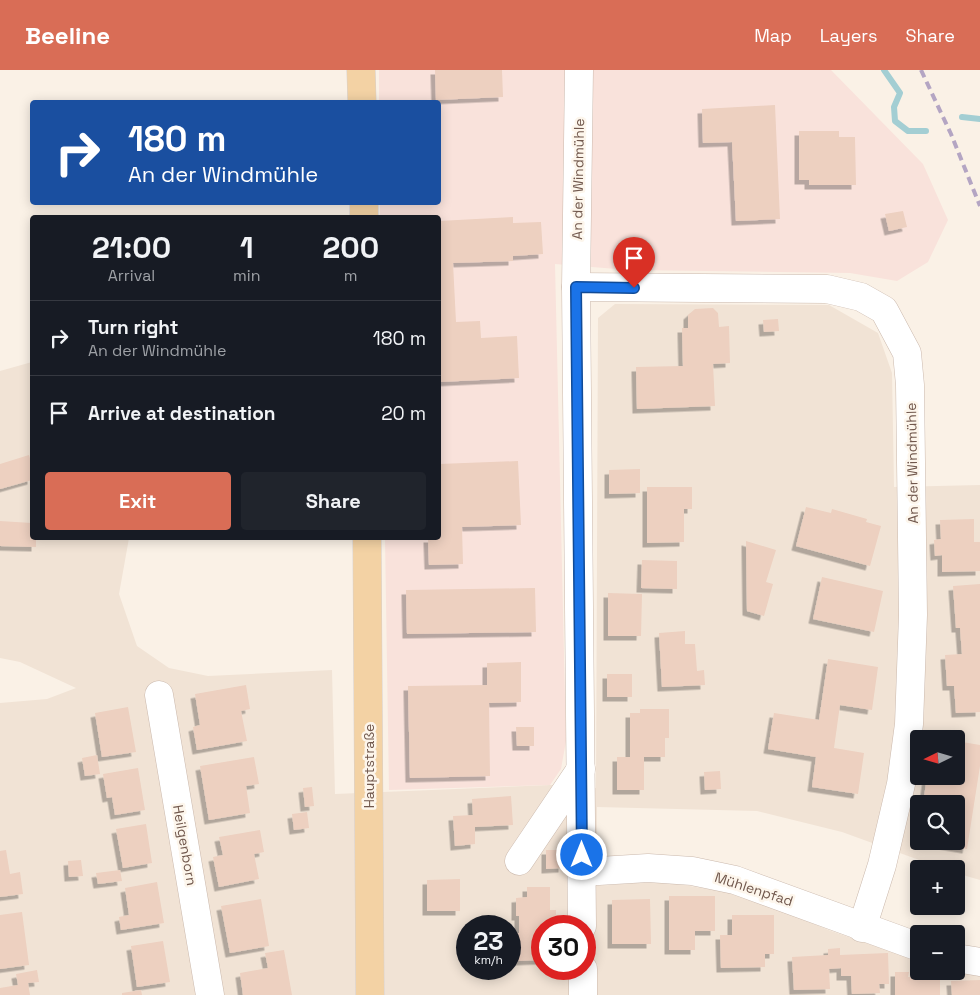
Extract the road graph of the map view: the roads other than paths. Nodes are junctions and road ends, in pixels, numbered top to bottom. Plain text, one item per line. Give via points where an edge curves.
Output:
1 (579, 70) edge
2 (576, 287) junction
3 (367, 540) edge
4 (159, 695) dead end
5 (581, 769) junction
6 (519, 861) dead end
7 (582, 872) junction
8 (582, 915) edge
9 (862, 928) junction
10 (910, 945) edge
11 (965, 960) edge
12 (980, 962) edge
13 (583, 980) edge
14 (210, 995) edge
15 (370, 995) edge
16 (583, 995) edge

1 - 2 street, An der Windmühle
2 - 5 street, An der Windmühle
2 - 9 street, An der Windmühle via 827,289 862,297 884,310 907,354 913,478 909,724 901,784 882,865
3 - 15 main road, Hauptstraße
4 - 14 street, Heilgenborn
5 - 6 street
5 - 7 street, An der Windmühle
7 - 8 street, An der Windmühle
7 - 9 street, Mühlenpfad via 648,868 692,871 735,880
9 - 10 street, Mühlenpfad
11 - 12 street
13 - 16 street

